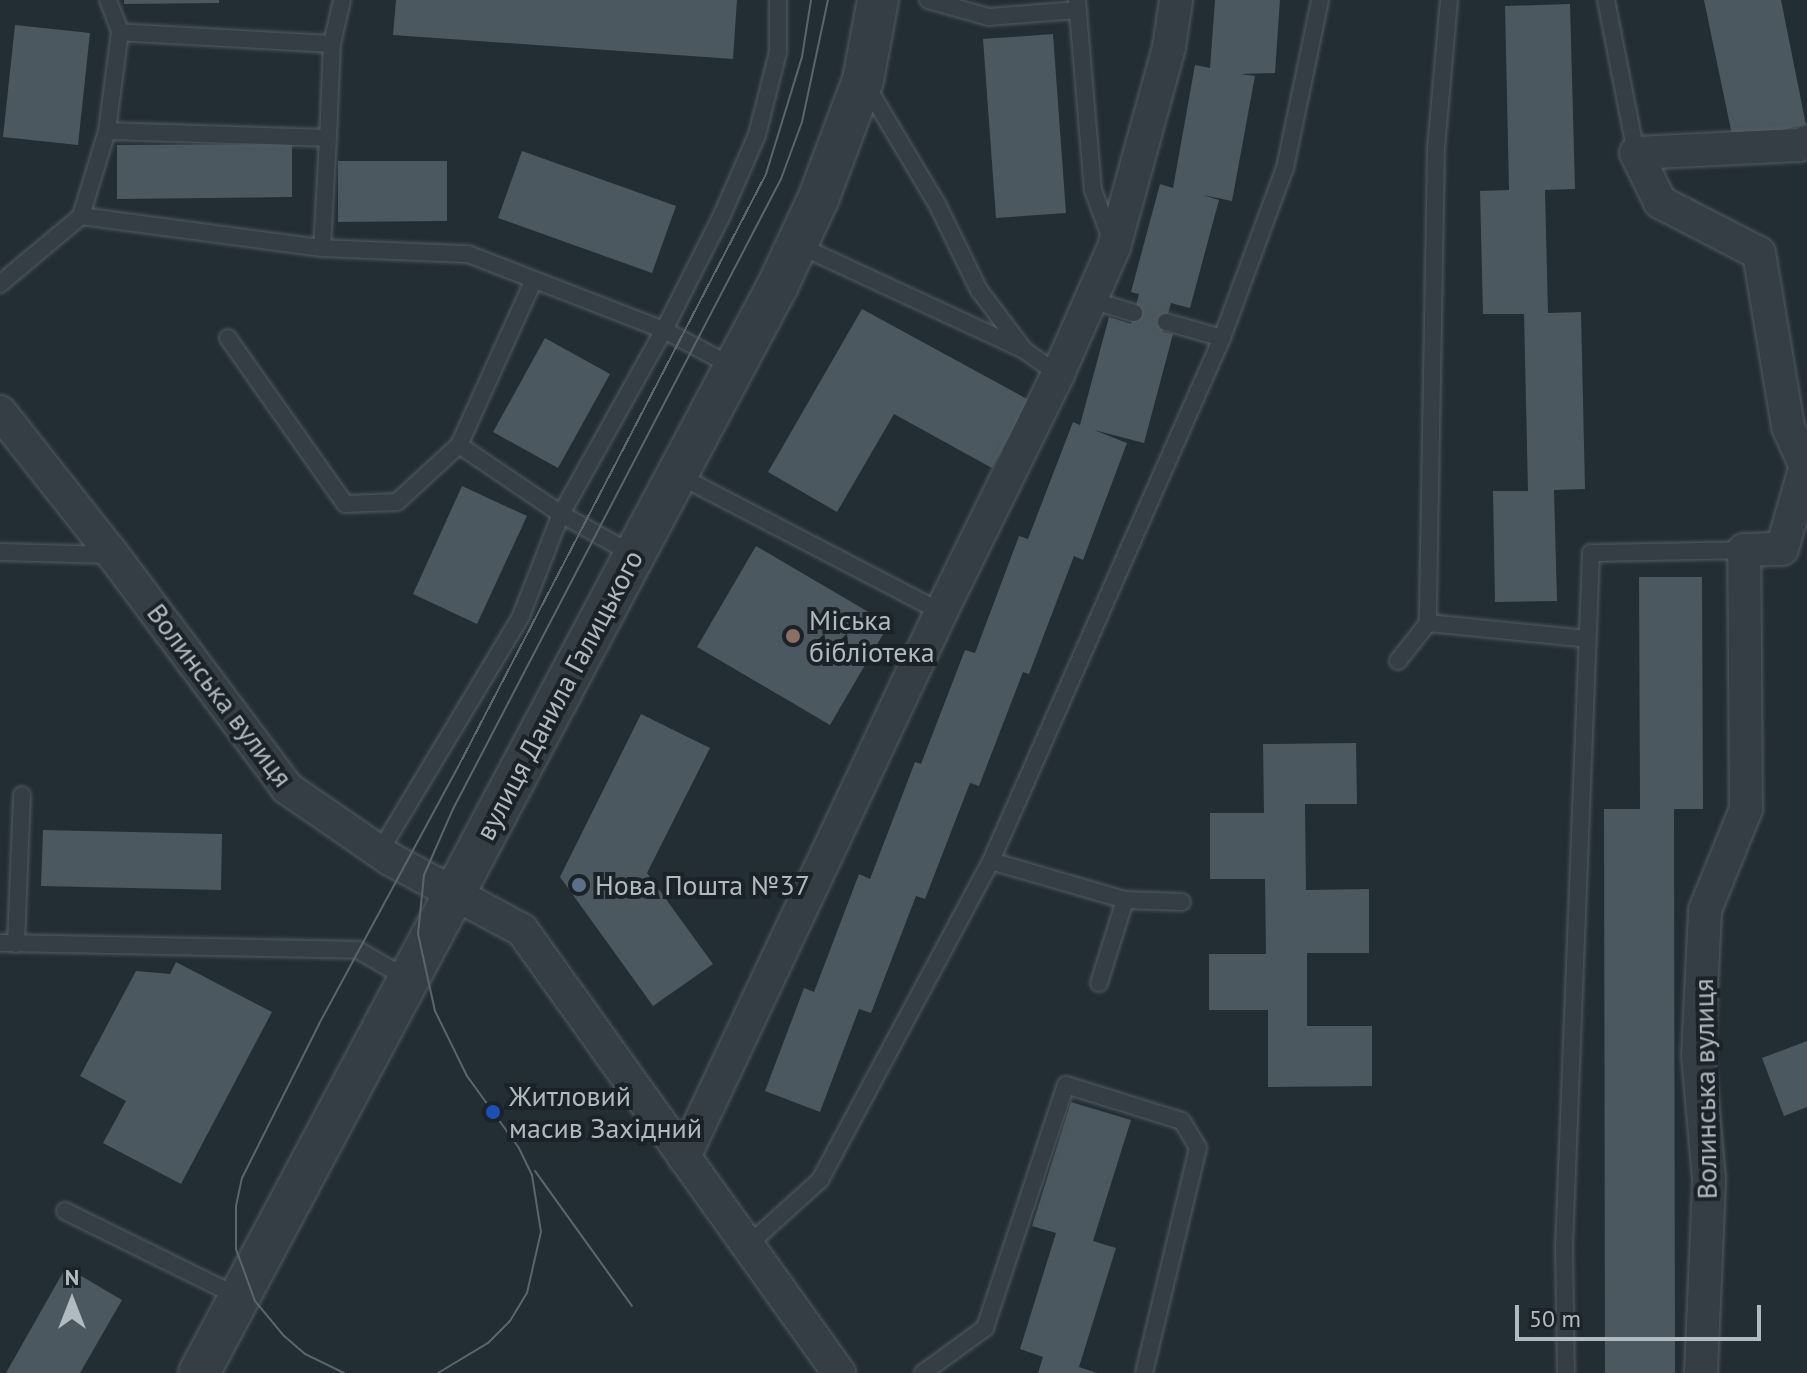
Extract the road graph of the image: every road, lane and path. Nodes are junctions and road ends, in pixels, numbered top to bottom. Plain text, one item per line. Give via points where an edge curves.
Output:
1 (108, 0) edge
2 (342, 0) edge
3 (778, 0) edge
4 (878, 0) edge
5 (928, 0) edge
6 (1176, 0) edge
7 (1320, 0) edge
8 (1449, 0) edge
9 (1606, 0) edge
10 (1078, 5) edge
11 (120, 32) junction
12 (332, 44) junction
13 (863, 80) junction
14 (107, 131) junction
15 (328, 138) junction
16 (1807, 142) edge
17 (1636, 153) junction
18 (81, 216) junction
19 (797, 244) junction
20 (1114, 247) junction
21 (322, 248) junction
22 (534, 280) junction
23 (0, 284) edge
24 (1091, 300) junction
25 (1134, 313) dead end
26 (1166, 322) dead end
27 (664, 330) junction
28 (228, 338) dead end
29 (1222, 338) junction
30 (1024, 350) junction
31 (734, 367) junction
32 (1058, 374) junction
33 (0, 412) edge
34 (459, 445) junction
35 (1806, 469) edge
36 (677, 475) junction
37 (561, 514) junction
38 (1744, 550) junction
39 (0, 552) edge
40 (113, 555) junction
41 (634, 555) junction
42 (941, 612) junction
43 (1428, 623) junction
44 (1587, 639) junction
45 (1398, 661) dead end
46 (22, 795) dead end
47 (380, 851) junction
48 (991, 861) junction
49 (454, 892) junction
50 (1125, 900) junction
51 (1182, 902) dead end
52 (8, 944) edge
53 (408, 979) junction
54 (1099, 983) dead end
55 (684, 1157) junction
56 (65, 1211) dead end
57 (747, 1246) junction
58 (239, 1297) junction
59 (199, 1373) edge
60 (839, 1373) edge
61 (923, 1373) edge
62 (1144, 1373) edge
63 (1566, 1373) edge
64 (1701, 1373) edge

1 - 11 lane
2 - 12 lane
3 - 27 lane via 778,52 757,135
4 - 13 street, вулиця Данила Галицького
5 - 10 lane via 989,17
6 - 20 street via 1169,47
7 - 29 lane via 1285,168
8 - 43 lane via 1436,148
9 - 17 lane
10 - 20 lane via 1093,190
11 - 12 lane
11 - 14 lane
12 - 15 lane
13 - 19 street, вулиця Данила Галицького
13 - 30 lane via 937,204 979,290
14 - 15 lane
14 - 18 lane
15 - 21 lane
16 - 17 street
17 - 35 street via 1660,202 1759,253 1788,427
18 - 21 lane
18 - 23 lane
19 - 30 lane
19 - 31 street, вулиця Данила Галицького
20 - 24 street
21 - 22 lane via 468,254
22 - 27 lane
22 - 34 lane
24 - 25 lane
24 - 32 street
26 - 29 lane
27 - 31 lane
27 - 37 lane
28 - 34 lane via 345,504 397,502
29 - 48 lane
30 - 32 lane
31 - 36 street, вулиця Данила Галицького
32 - 42 street
33 - 40 street, Волинська вулиця
34 - 37 lane
35 - 38 street via 1782,549
36 - 41 street, вулиця Данила Галицького
36 - 42 lane
37 - 41 lane
37 - 47 lane via 521,616
38 - 44 lane via 1591,553
38 - 64 street, Волинська вулиця via 1746,809 1705,910 1698,1055 1709,1179
39 - 40 lane
40 - 47 street, Волинська вулиця via 287,788
41 - 49 street, вулиця Данила Галицького
42 - 55 street
43 - 44 lane
43 - 45 lane
44 - 63 lane via 1565,1231
46 - 52 lane
47 - 49 street, Волинська вулиця
48 - 50 lane
48 - 57 lane via 820,1180
49 - 53 street, вулиця Данила Галицького
49 - 55 street, Волинська вулиця via 522,930
50 - 51 lane
50 - 54 lane
52 - 53 lane via 358,950
53 - 58 street, вулиця Данила Галицького
55 - 57 street, Волинська вулиця
56 - 58 lane
57 - 60 street, Волинська вулиця
58 - 59 street, вулиця Данила Галицького
61 - 62 lane via 985,1328 1066,1085 1182,1121 1198,1148

